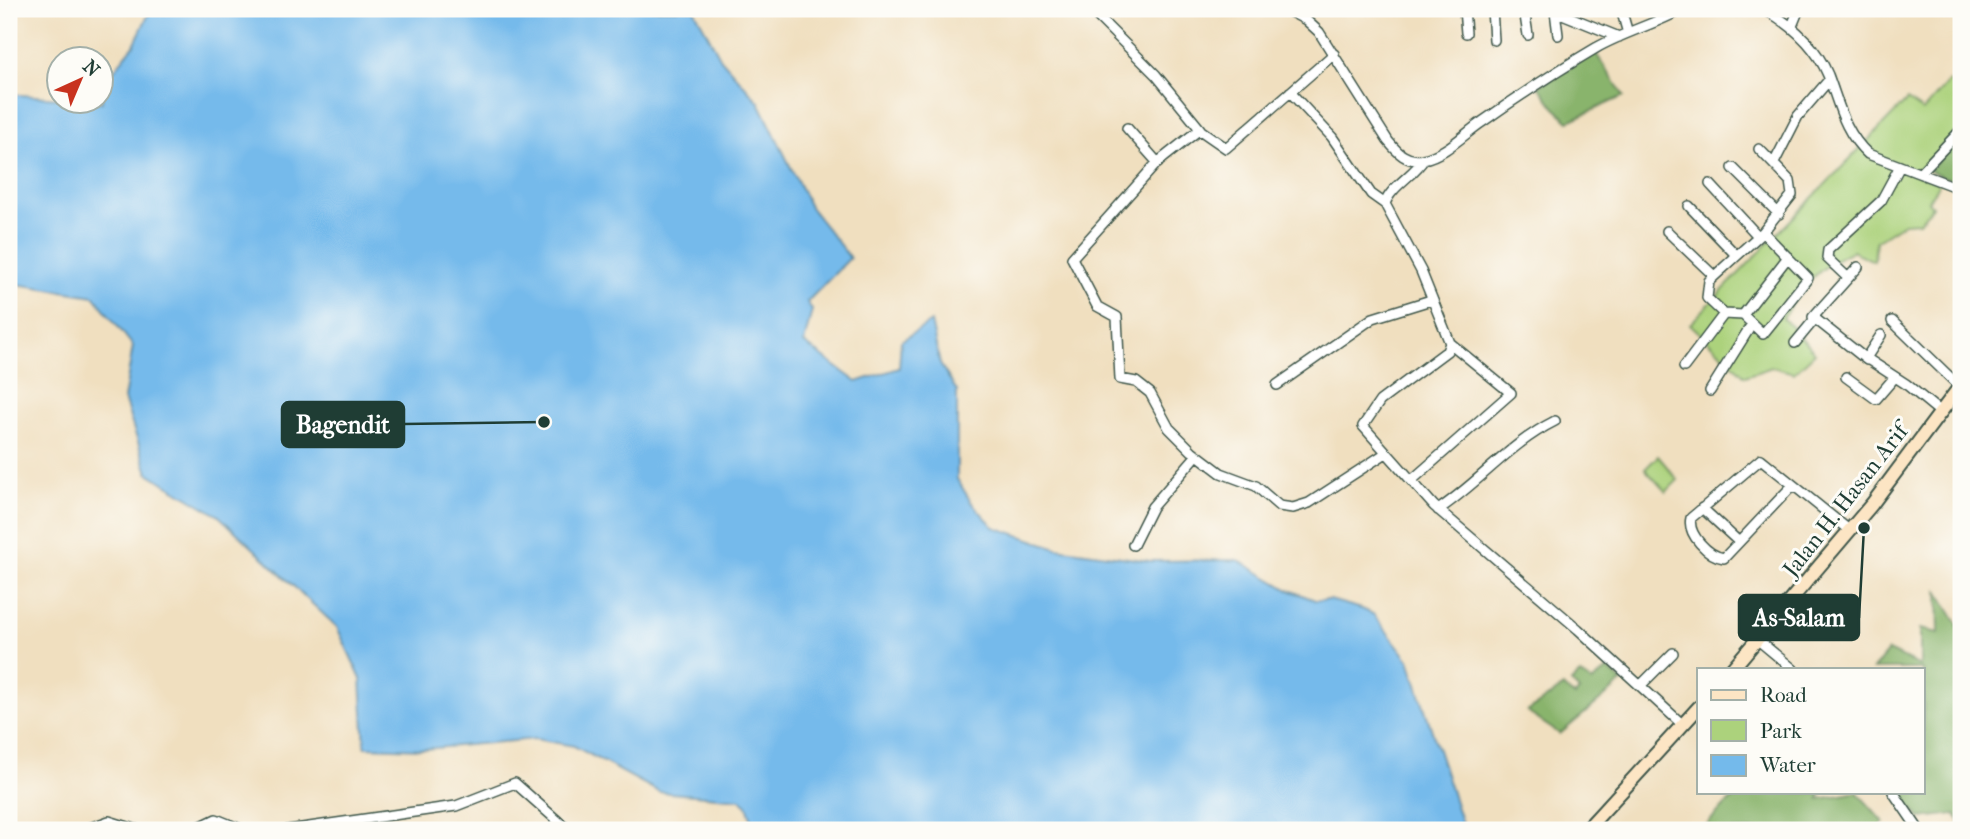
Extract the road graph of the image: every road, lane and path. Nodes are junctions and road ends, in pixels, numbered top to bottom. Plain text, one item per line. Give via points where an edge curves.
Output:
1 (1090, 9) edge
2 (1285, 9) edge
3 (1464, 9) edge
4 (1492, 9) edge
5 (1524, 9) edge
6 (1621, 9) edge
7 (1683, 9) edge
8 (1764, 9) edge
9 (1799, 9) edge
10 (1552, 10) edge
11 (1792, 26) junction
12 (1466, 33) dead end
13 (1623, 34) junction
14 (1528, 35) dead end
15 (1558, 35) dead end
16 (1494, 40) dead end
17 (1334, 54) junction
18 (1829, 80) junction
19 (1290, 92) junction
20 (1127, 128) dead end
21 (1200, 130) junction
22 (1961, 130) edge
23 (1759, 149) dead end
24 (1424, 159) junction
25 (1158, 163) junction
26 (1774, 163) junction
27 (1900, 166) junction
28 (1733, 168) dead end
29 (1921, 172) junction
30 (1710, 184) dead end
31 (1961, 188) edge
32 (1385, 204) junction
33 (1689, 206) dead end
34 (1779, 214) junction
35 (1667, 231) dead end
36 (1761, 234) junction
37 (1736, 256) junction
38 (1788, 257) junction
39 (1858, 267) dead end
40 (1713, 275) junction
41 (1848, 278) junction
42 (1431, 300) junction
43 (1724, 314) junction
44 (1743, 315) junction
45 (1814, 320) junction
46 (1892, 321) dead end
47 (1752, 324) junction
48 (1881, 335) dead end
49 (1450, 343) junction
50 (1795, 343) dead end
51 (1867, 360) junction
52 (1684, 368) dead end
53 (1846, 377) dead end
54 (1895, 377) junction
55 (1277, 385) dead end
56 (1961, 386) edge
57 (1710, 391) dead end
58 (1940, 412) junction
59 (1555, 421) dead end
60 (1386, 453) junction
61 (1197, 455) junction
62 (1412, 480) junction
63 (1793, 485) junction
64 (1702, 508) junction
65 (1437, 510) junction
66 (1850, 531) junction
67 (1739, 542) junction
68 (1133, 545) dead end
69 (1758, 640) junction
70 (1673, 653) dead end
71 (1733, 668) edge
72 (1792, 668) edge
73 (1641, 685) junction
74 (1697, 709) edge
75 (1683, 725) junction
76 (1894, 794) edge
77 (85, 830) edge
78 (138, 830) edge
79 (193, 830) edge
80 (243, 830) edge
81 (288, 830) edge
82 (568, 830) edge
83 (1586, 830) edge
84 (1919, 830) edge

1 - 21 street via 1156,75
2 - 17 street via 1307,20
3 - 12 street
4 - 16 street
5 - 14 street
6 - 13 street
7 - 13 street
8 - 11 street
9 - 11 street
10 - 13 street
10 - 15 street
11 - 18 street via 1817,54
13 - 24 street
17 - 19 street
17 - 24 street via 1399,154 1410,160
18 - 26 street via 1798,116
18 - 27 street via 1857,144
19 - 21 street via 1226,148
19 - 32 street via 1332,137 1371,194
20 - 25 street
21 - 25 street
22 - 29 street
23 - 26 street
24 - 32 street
25 - 61 street via 1072,262 1097,306 1117,317 1119,379 1136,382 1150,393 1172,432
26 - 34 street via 1793,188
27 - 29 street
27 - 41 street via 1881,201 1828,250 1827,258
28 - 34 street
29 - 31 street
30 - 36 street
32 - 42 street
33 - 37 street
34 - 36 street
35 - 40 street
36 - 37 street
36 - 38 street
37 - 40 street
38 - 44 street
38 - 47 street via 1808,278 1763,334
39 - 41 street
40 - 43 street via 1707,298
41 - 45 street via 1814,313
42 - 49 street
42 - 55 street via 1373,318
43 - 44 street
43 - 52 street
44 - 47 street
45 - 50 street
45 - 51 street
46 - 56 street
47 - 57 street
48 - 51 street
49 - 60 street via 1447,351 1380,401 1364,421 1363,426
49 - 62 street via 1511,393
51 - 54 street
53 - 54 street via 1876,399
54 - 58 street
56 - 58 main road, Jalan H. Hasan Arif
58 - 66 main road, Jalan H. Hasan Arif
59 - 65 street via 1524,437 1467,490
60 - 61 street via 1309,503 1293,508 1279,506 1256,486 1221,473
60 - 62 street
61 - 68 street via 1152,507
62 - 65 street
63 - 64 street via 1760,459
63 - 66 street
63 - 67 street
64 - 67 street
64 - 67 street via 1690,524 1712,554 1724,558
65 - 73 street
66 - 69 main road, Jalan H. Hasan Arif
69 - 71 main road, Jalan H. Hasan Arif
69 - 72 street
70 - 73 street
73 - 75 street
74 - 75 main road
75 - 83 main road
76 - 84 street
77 - 78 street via 109,821
79 - 80 street via 216,819
81 - 82 street via 456,806 515,783

